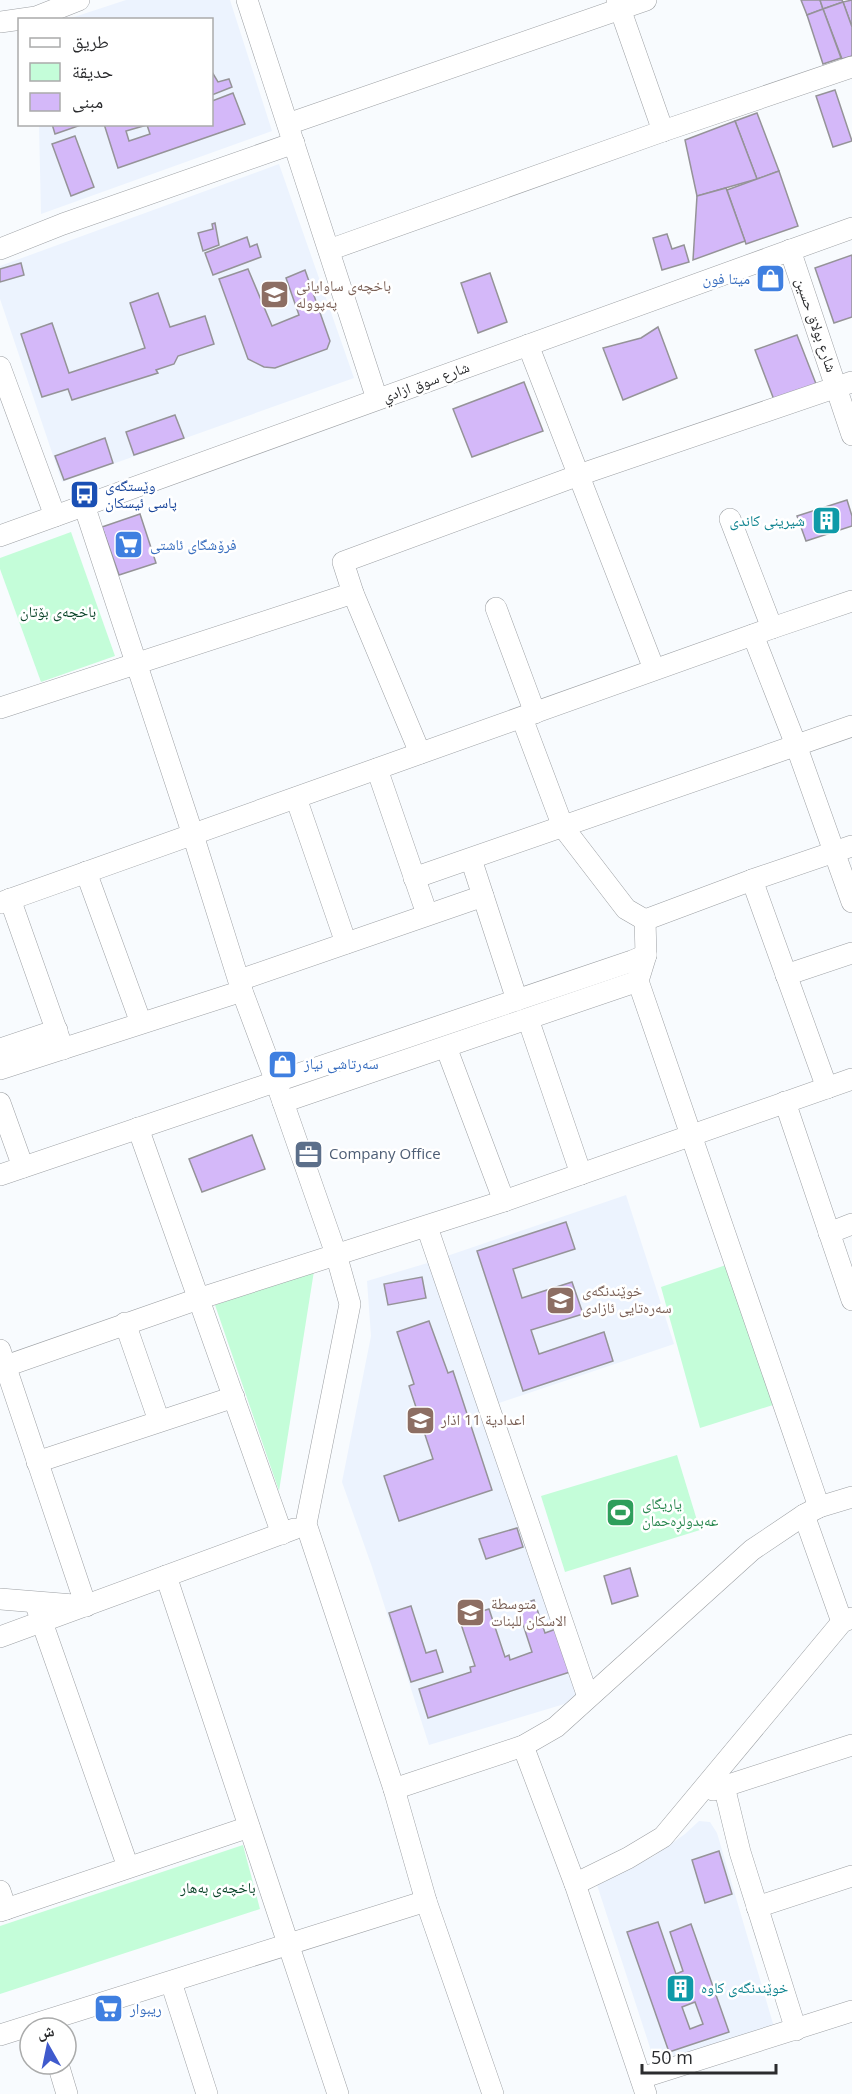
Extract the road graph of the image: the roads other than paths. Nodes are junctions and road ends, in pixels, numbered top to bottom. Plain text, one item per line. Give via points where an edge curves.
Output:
1 (79, 0) edge
2 (247, 0) edge
3 (646, 0) edge
4 (618, 5) edge
5 (29, 18) edge
6 (18, 20) edge
7 (0, 22) edge
8 (852, 67) edge
9 (663, 131) junction
10 (291, 133) junction
11 (852, 228) edge
12 (0, 249) edge
13 (328, 250) junction
14 (790, 250) junction
15 (528, 345) junction
16 (0, 367) edge
17 (844, 385) edge
18 (378, 399) junction
19 (852, 435) edge
20 (579, 476) junction
21 (84, 506) junction
22 (55, 516) junction
23 (730, 519) dead end
24 (0, 536) edge
25 (353, 593) junction
26 (852, 602) edge
27 (496, 608) dead end
28 (763, 631) junction
29 (136, 664) junction
30 (654, 669) junction
31 (0, 708) edge
32 (529, 716) junction
33 (852, 726) edge
34 (796, 745) junction
35 (420, 753) junction
36 (377, 769) junction
37 (296, 798) junction
38 (563, 827) junction
39 (193, 835) junction
40 (843, 849) edge
41 (471, 859) junction
42 (86, 872) junction
43 (414, 878) junction
44 (752, 880) junction
45 (483, 896) junction
46 (5, 901) edge
47 (852, 902) edge
48 (427, 914) junction
49 (645, 921) junction
50 (346, 943) junction
51 (852, 953) edge
52 (646, 955) junction
53 (786, 975) junction
54 (638, 981) junction
55 (241, 985) junction
56 (517, 1000) junction
57 (528, 1019) junction
58 (141, 1023) junction
59 (60, 1039) junction
60 (446, 1047) junction
61 (0, 1049) edge
62 (0, 1070) edge
63 (852, 1079) edge
64 (276, 1082) junction
65 (827, 1088) junction
66 (283, 1102) junction
67 (785, 1102) junction
68 (0, 1103) edge
69 (138, 1128) junction
70 (692, 1135) junction
71 (23, 1167) junction
72 (581, 1174) junction
73 (0, 1175) edge
74 (504, 1201) junction
75 (852, 1224) edge
76 (427, 1227) junction
77 (829, 1233) junction
78 (336, 1254) junction
79 (198, 1299) junction
80 (852, 1300) edge
81 (125, 1323) junction
82 (2, 1361) edge
83 (234, 1397) junction
84 (159, 1421) junction
85 (37, 1462) junction
86 (852, 1497) edge
87 (812, 1511) junction
88 (306, 1524) junction
89 (282, 1534) junction
90 (166, 1576) junction
91 (0, 1599) edge
92 (86, 1606) junction
93 (39, 1612) junction
94 (847, 1620) edge
95 (0, 1637) edge
96 (588, 1697) junction
97 (852, 1745) edge
98 (523, 1746) junction
99 (724, 1786) junction
100 (394, 1789) junction
101 (697, 1795) junction
102 (249, 1827) junction
103 (128, 1867) junction
104 (852, 1876) edge
105 (575, 1884) junction
106 (426, 1901) junction
107 (2, 1904) edge
108 (758, 1907) junction
109 (288, 1945) junction
110 (171, 1982) junction
111 (852, 2011) edge
112 (71, 2016) edge
113 (796, 2030) junction
114 (18, 2031) edge
115 (0, 2035) edge
116 (62, 2076) edge
117 (644, 2086) edge
118 (67, 2094) edge
119 (207, 2094) edge
120 (338, 2094) edge
121 (493, 2094) edge

1 - 5 street
2 - 10 street
3 - 4 street
4 - 9 street
4 - 10 street
6 - 7 street
8 - 9 street
9 - 13 street
10 - 12 street
10 - 13 street
11 - 14 street, شارع سوق ازادي
13 - 18 street
14 - 15 street, شارع سوق ازادي
14 - 17 street, شارع بولاق حسين
15 - 18 street, شارع سوق ازادي
15 - 20 street
16 - 22 street
17 - 19 street, شارع بولاق حسين
17 - 20 street
18 - 21 street, شارع سوق ازادي
20 - 25 street via 343,562
20 - 30 street
21 - 22 street, شارع سوق ازادي
21 - 29 street
22 - 24 street, شارع سوق ازادي
23 - 28 street
25 - 29 street
25 - 35 street
26 - 28 street
27 - 32 street
28 - 30 street
28 - 34 street
29 - 31 street
29 - 39 street
30 - 32 street
32 - 35 street
32 - 38 street
33 - 34 street
34 - 38 street
34 - 40 street
35 - 36 street
36 - 37 street
36 - 43 street
37 - 39 street
37 - 50 street
38 - 41 street
38 - 49 street via 626,909
39 - 42 street
39 - 55 street
40 - 44 street
40 - 47 street
41 - 43 street
41 - 45 street
42 - 46 street
42 - 58 street
43 - 48 street
44 - 49 street
44 - 53 street
45 - 48 street
45 - 56 street
46 - 59 street
48 - 50 street
49 - 52 street
50 - 55 street
51 - 53 street
52 - 54 street
52 - 56 street
53 - 65 street
54 - 57 street
54 - 70 street
55 - 58 street
55 - 64 street
56 - 64 street
57 - 60 street
57 - 72 street
58 - 59 street
59 - 61 street
59 - 62 street
60 - 66 street
60 - 74 street
63 - 65 street
64 - 66 street
64 - 69 street
65 - 67 street
66 - 78 street
67 - 70 street
67 - 77 street
68 - 71 street
69 - 71 street
69 - 79 street
70 - 72 street
70 - 87 street
71 - 73 street
72 - 74 street
74 - 76 street
75 - 77 street
76 - 78 street
76 - 96 street
77 - 80 street
78 - 79 street
78 - 88 street via 350,1304
79 - 81 street
79 - 83 street
81 - 82 street
81 - 84 street
82 - 85 street
83 - 84 street
83 - 89 street
84 - 85 street
85 - 92 street
86 - 87 street
87 - 94 street
87 - 96 street via 752,1550
88 - 89 street
88 - 100 street
89 - 90 street
90 - 92 street
90 - 102 street
91 - 93 street
92 - 93 street
93 - 95 street
93 - 103 street
94 - 101 street
96 - 98 street via 556,1727
97 - 99 street
98 - 100 street
98 - 105 street
99 - 101 street
99 - 108 street
100 - 106 street
101 - 105 street via 663,1837
102 - 103 street
102 - 109 street
103 - 107 street
104 - 108 street
105 - 117 street
106 - 109 street
106 - 121 street
108 - 113 street
109 - 110 street
109 - 120 street
110 - 112 street
110 - 119 street
111 - 113 street
113 - 117 street
114 - 115 street
116 - 118 street

